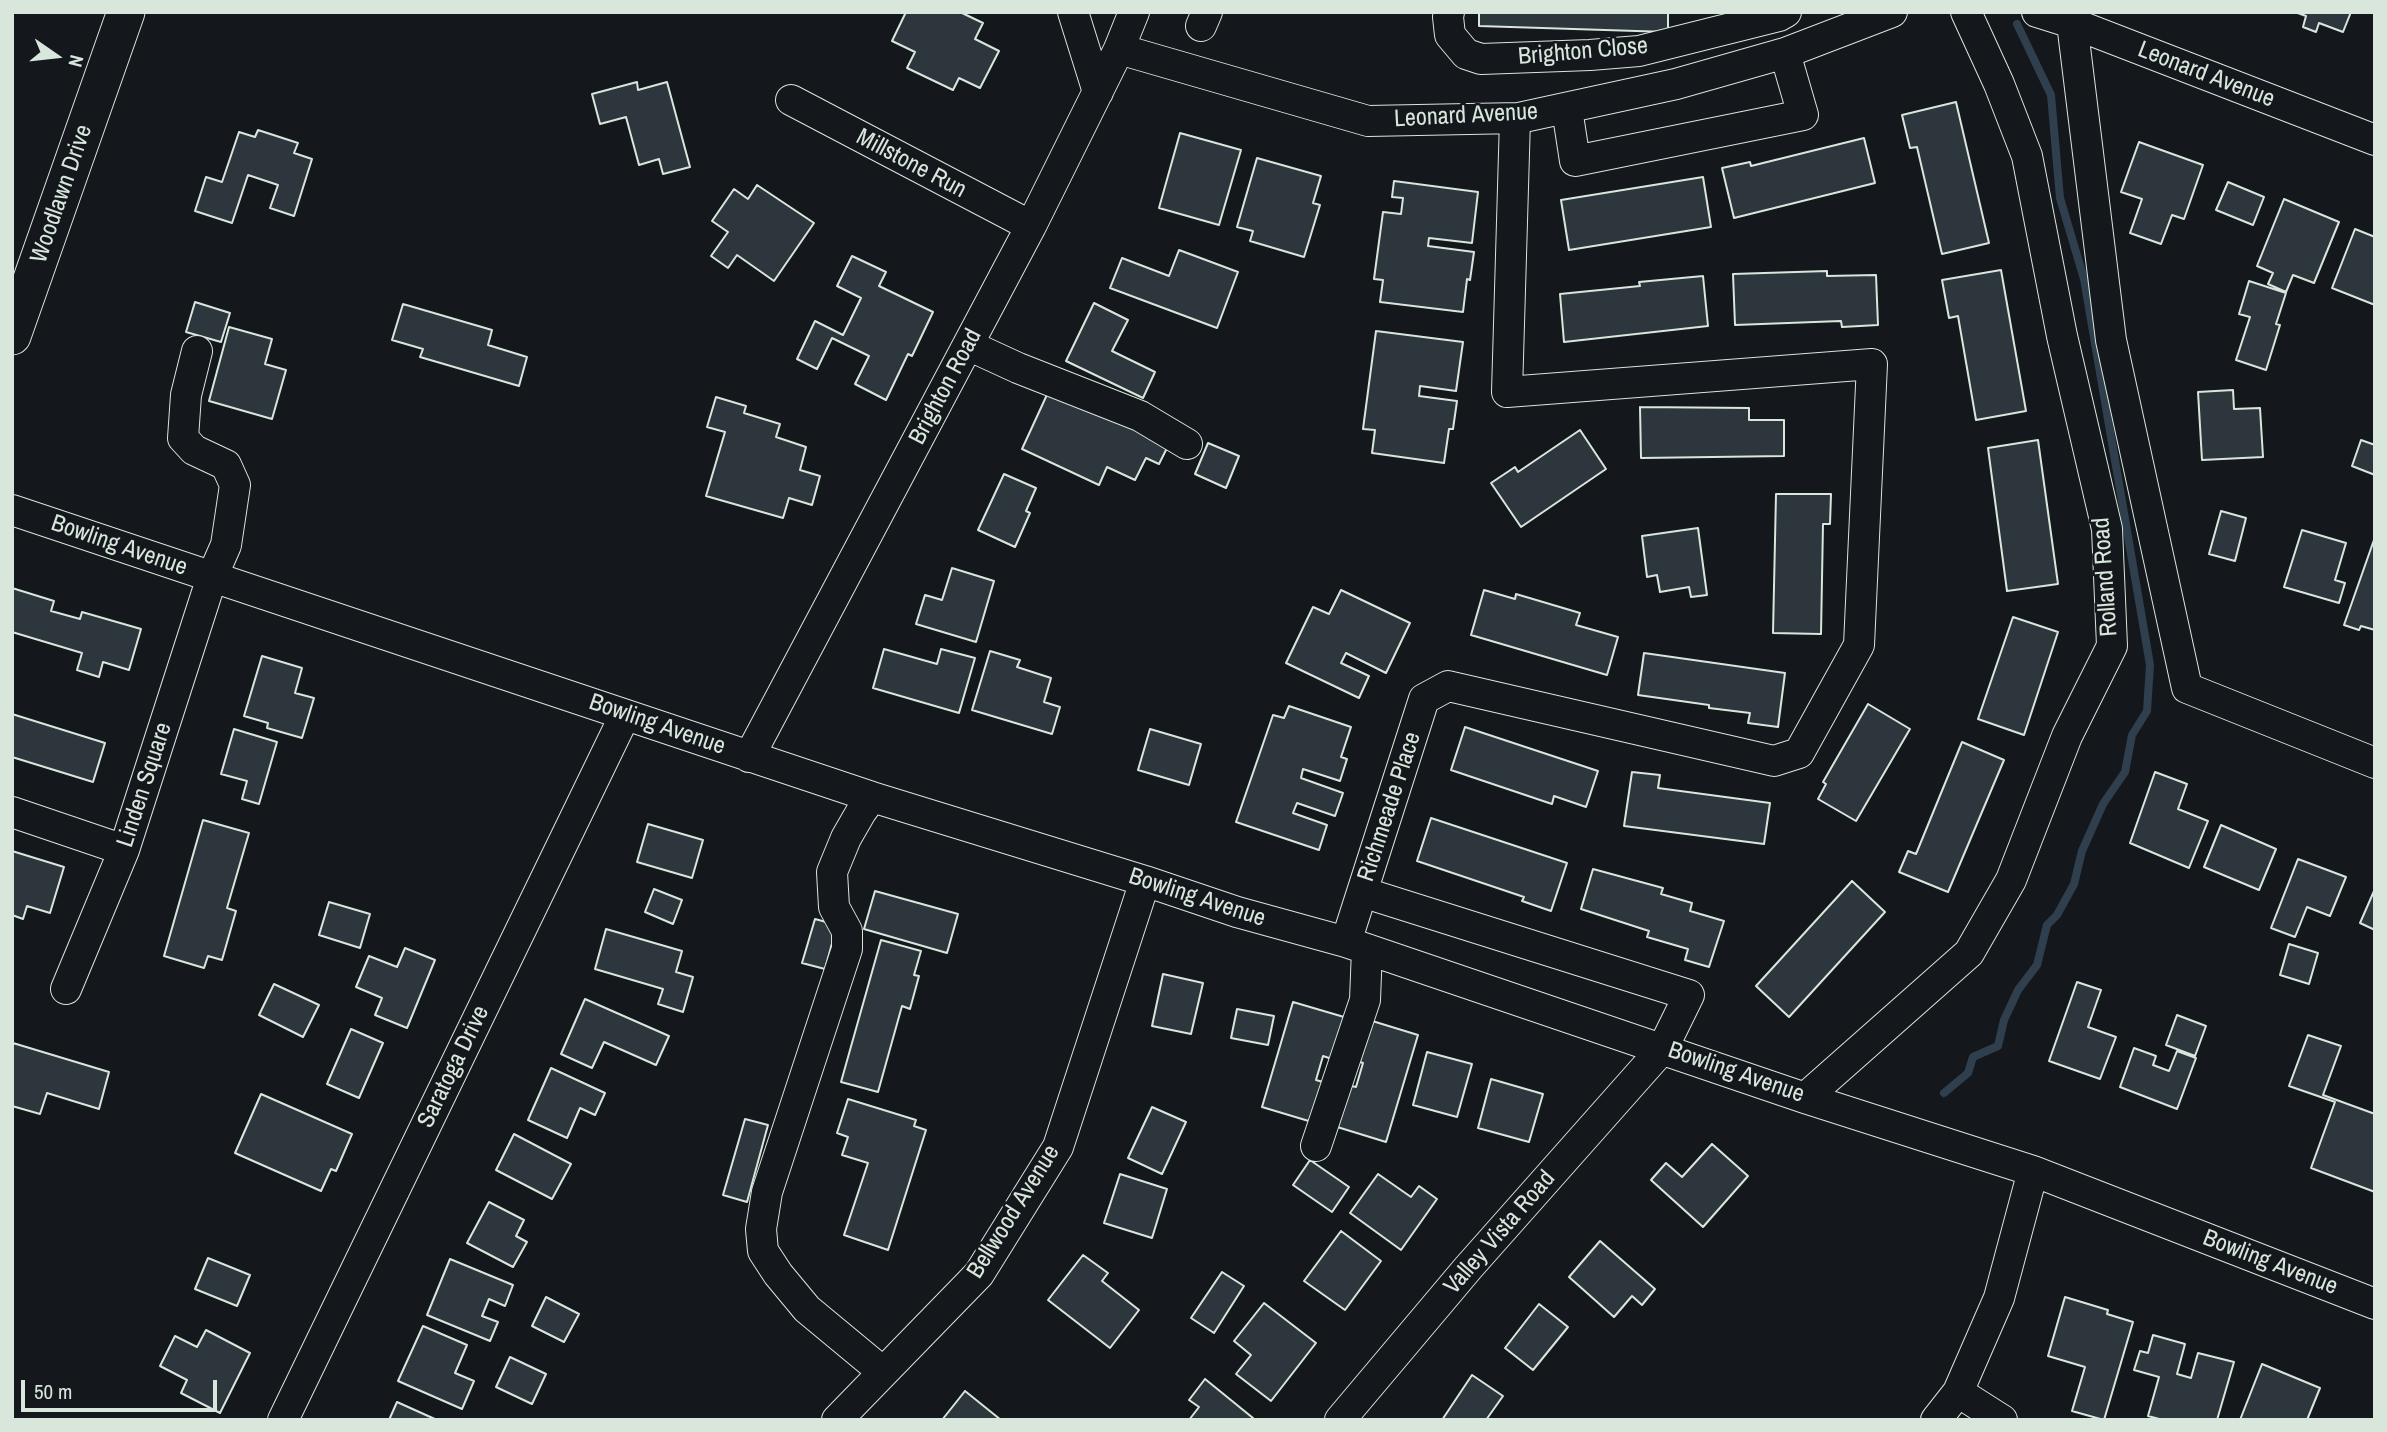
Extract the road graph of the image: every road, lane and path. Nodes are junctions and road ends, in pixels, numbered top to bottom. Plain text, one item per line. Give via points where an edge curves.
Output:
1 (127, 12) edge
2 (1073, 12) edge
3 (1134, 12) edge
4 (1449, 12) edge
5 (1786, 12) edge
6 (1892, 12) edge
7 (1966, 12) edge
8 (2036, 12) edge
9 (2072, 23) junction
10 (1119, 49) junction
11 (1786, 53) junction
12 (1098, 92) junction
13 (792, 100) dead end
14 (1567, 109) junction
15 (1515, 119) junction
16 (2375, 140) edge
17 (1031, 226) junction
18 (12, 336) edge
19 (968, 345) junction
20 (197, 351) dead end
21 (1186, 444) dead end
22 (12, 510) edge
23 (212, 578) junction
24 (625, 715) junction
25 (749, 757) junction
26 (2375, 763) edge
27 (872, 797) junction
28 (12, 811) edge
29 (124, 850) junction
30 (1145, 881) junction
31 (1362, 892) junction
32 (1357, 945) junction
33 (66, 989) dead end
34 (1663, 1048) junction
35 (1805, 1098) junction
36 (1316, 1146) dead end
37 (2033, 1171) junction
38 (2375, 1304) edge
39 (883, 1372) junction
40 (1958, 1392) junction
41 (283, 1420) edge
42 (837, 1420) edge
43 (1340, 1420) edge
44 (1936, 1420) edge
45 (2002, 1420) edge

1 - 18 main road, Woodlawn Drive
2 - 12 street
3 - 10 street, Brighton Road
4 - 5 street, Brighton Close via 1450,35 1466,54 1481,59 1639,51
6 - 11 street, Leonard Avenue
7 - 35 street, Rolland Road via 2027,156 2062,336 2107,529 2112,646 2067,736 2011,880 1969,953
8 - 9 street, Leonard Avenue
9 - 16 street, Leonard Avenue
9 - 26 street via 2111,340 2187,688
10 - 12 street, Brighton Road
10 - 15 street, Leonard Avenue via 1368,121
11 - 14 street, Leonard Avenue
11 - 14 street via 1803,115 1575,161
12 - 17 street, Brighton Road
13 - 17 street, Millstone Run
14 - 15 street, Leonard Avenue
15 - 31 street, Richmeade Place via 1507,392 1872,363 1859,645 1799,753 1774,761 1448,685 1424,699
17 - 19 street, Brighton Road
19 - 21 street via 1140,416
19 - 25 street, Brighton Road
20 - 23 street, Linden Square via 186,395 183,438 194,450 226,465 235,485 226,545
22 - 23 street, Bowling Avenue
23 - 24 street, Bowling Avenue
23 - 29 street, Linden Square
24 - 25 street, Bowling Avenue
24 - 41 street, Saratoga Drive
25 - 27 street, Bowling Avenue
27 - 30 street, Bowling Avenue
27 - 39 street via 846,838 832,872 834,906 847,931 847,948 767,1192 761,1229 763,1251 807,1309
28 - 29 street
29 - 33 street, Linden Square
30 - 32 street, Bowling Avenue
30 - 39 street, Bellwood Avenue via 1058,1147 979,1274
31 - 32 street, Richmeade Place
31 - 34 street, Valley Vista Road via 1689,995
32 - 34 street, Bowling Avenue
32 - 36 street, Richmeade Place via 1364,1000
34 - 35 street, Bowling Avenue
34 - 43 street, Valley Vista Road
35 - 37 street, Bowling Avenue
37 - 38 street, Bowling Avenue
37 - 40 street via 1999,1298
39 - 42 street, Bellwood Avenue
40 - 44 street
40 - 45 street

